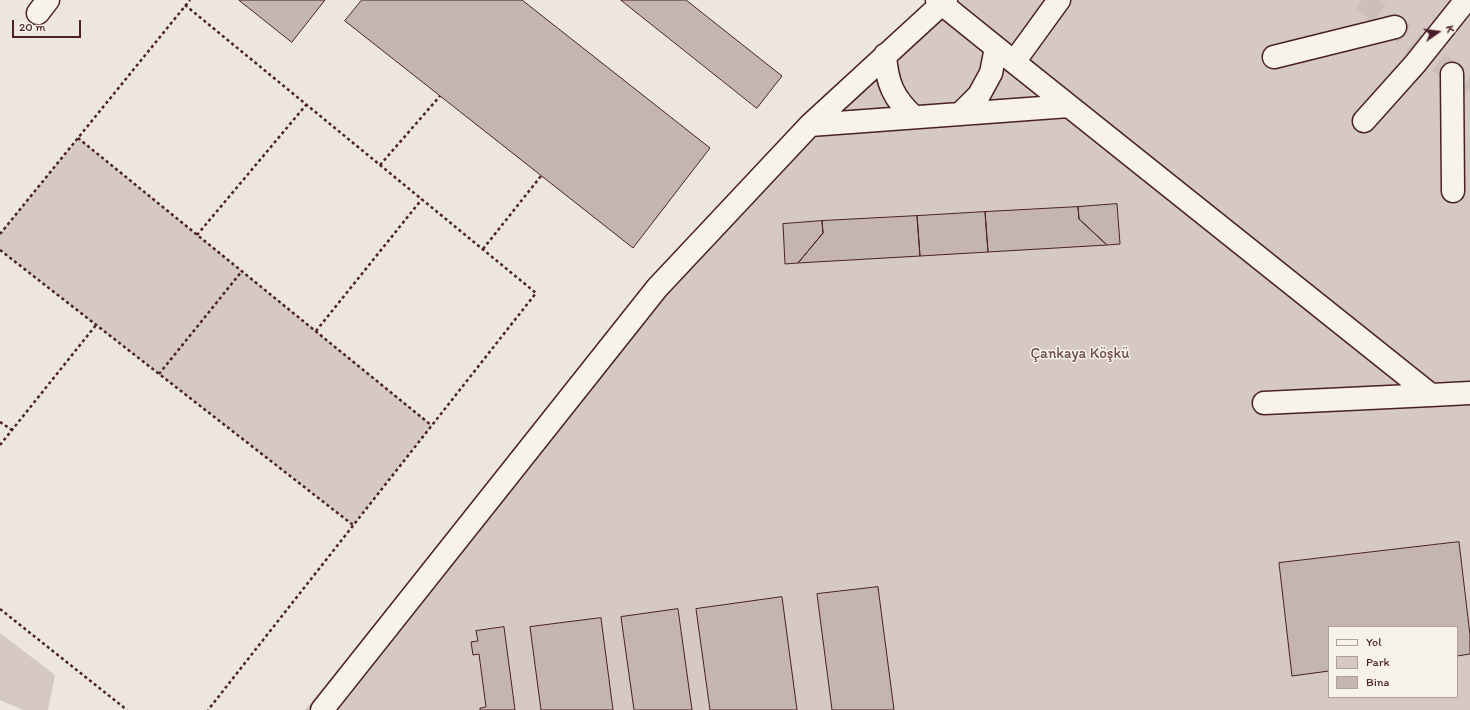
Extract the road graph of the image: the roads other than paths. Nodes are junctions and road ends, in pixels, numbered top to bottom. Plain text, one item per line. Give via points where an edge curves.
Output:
1 (1059, 0) edge
2 (1466, 0) edge
3 (941, 1) edge
4 (1395, 27) dead end
5 (996, 48) junction
6 (885, 56) junction
7 (1274, 57) dead end
8 (1014, 62) junction
9 (1452, 74) dead end
10 (1069, 106) junction
11 (961, 113) junction
12 (914, 117) junction
13 (1364, 121) dead end
14 (810, 125) junction
15 (1453, 191) dead end
16 (1470, 393) edge
17 (1431, 395) junction
18 (1264, 403) dead end
19 (322, 710) edge

1 - 8 lane
2 - 13 lane via 1415,64
3 - 5 lane
3 - 6 lane
4 - 7 lane
5 - 8 lane
5 - 11 lane via 991,73 979,95
6 - 12 lane via 886,73 892,90 901,105
6 - 14 lane
8 - 10 lane
9 - 15 lane
10 - 11 lane
10 - 17 lane
11 - 12 lane
12 - 14 lane
14 - 19 lane via 657,288
16 - 17 lane
17 - 18 lane

